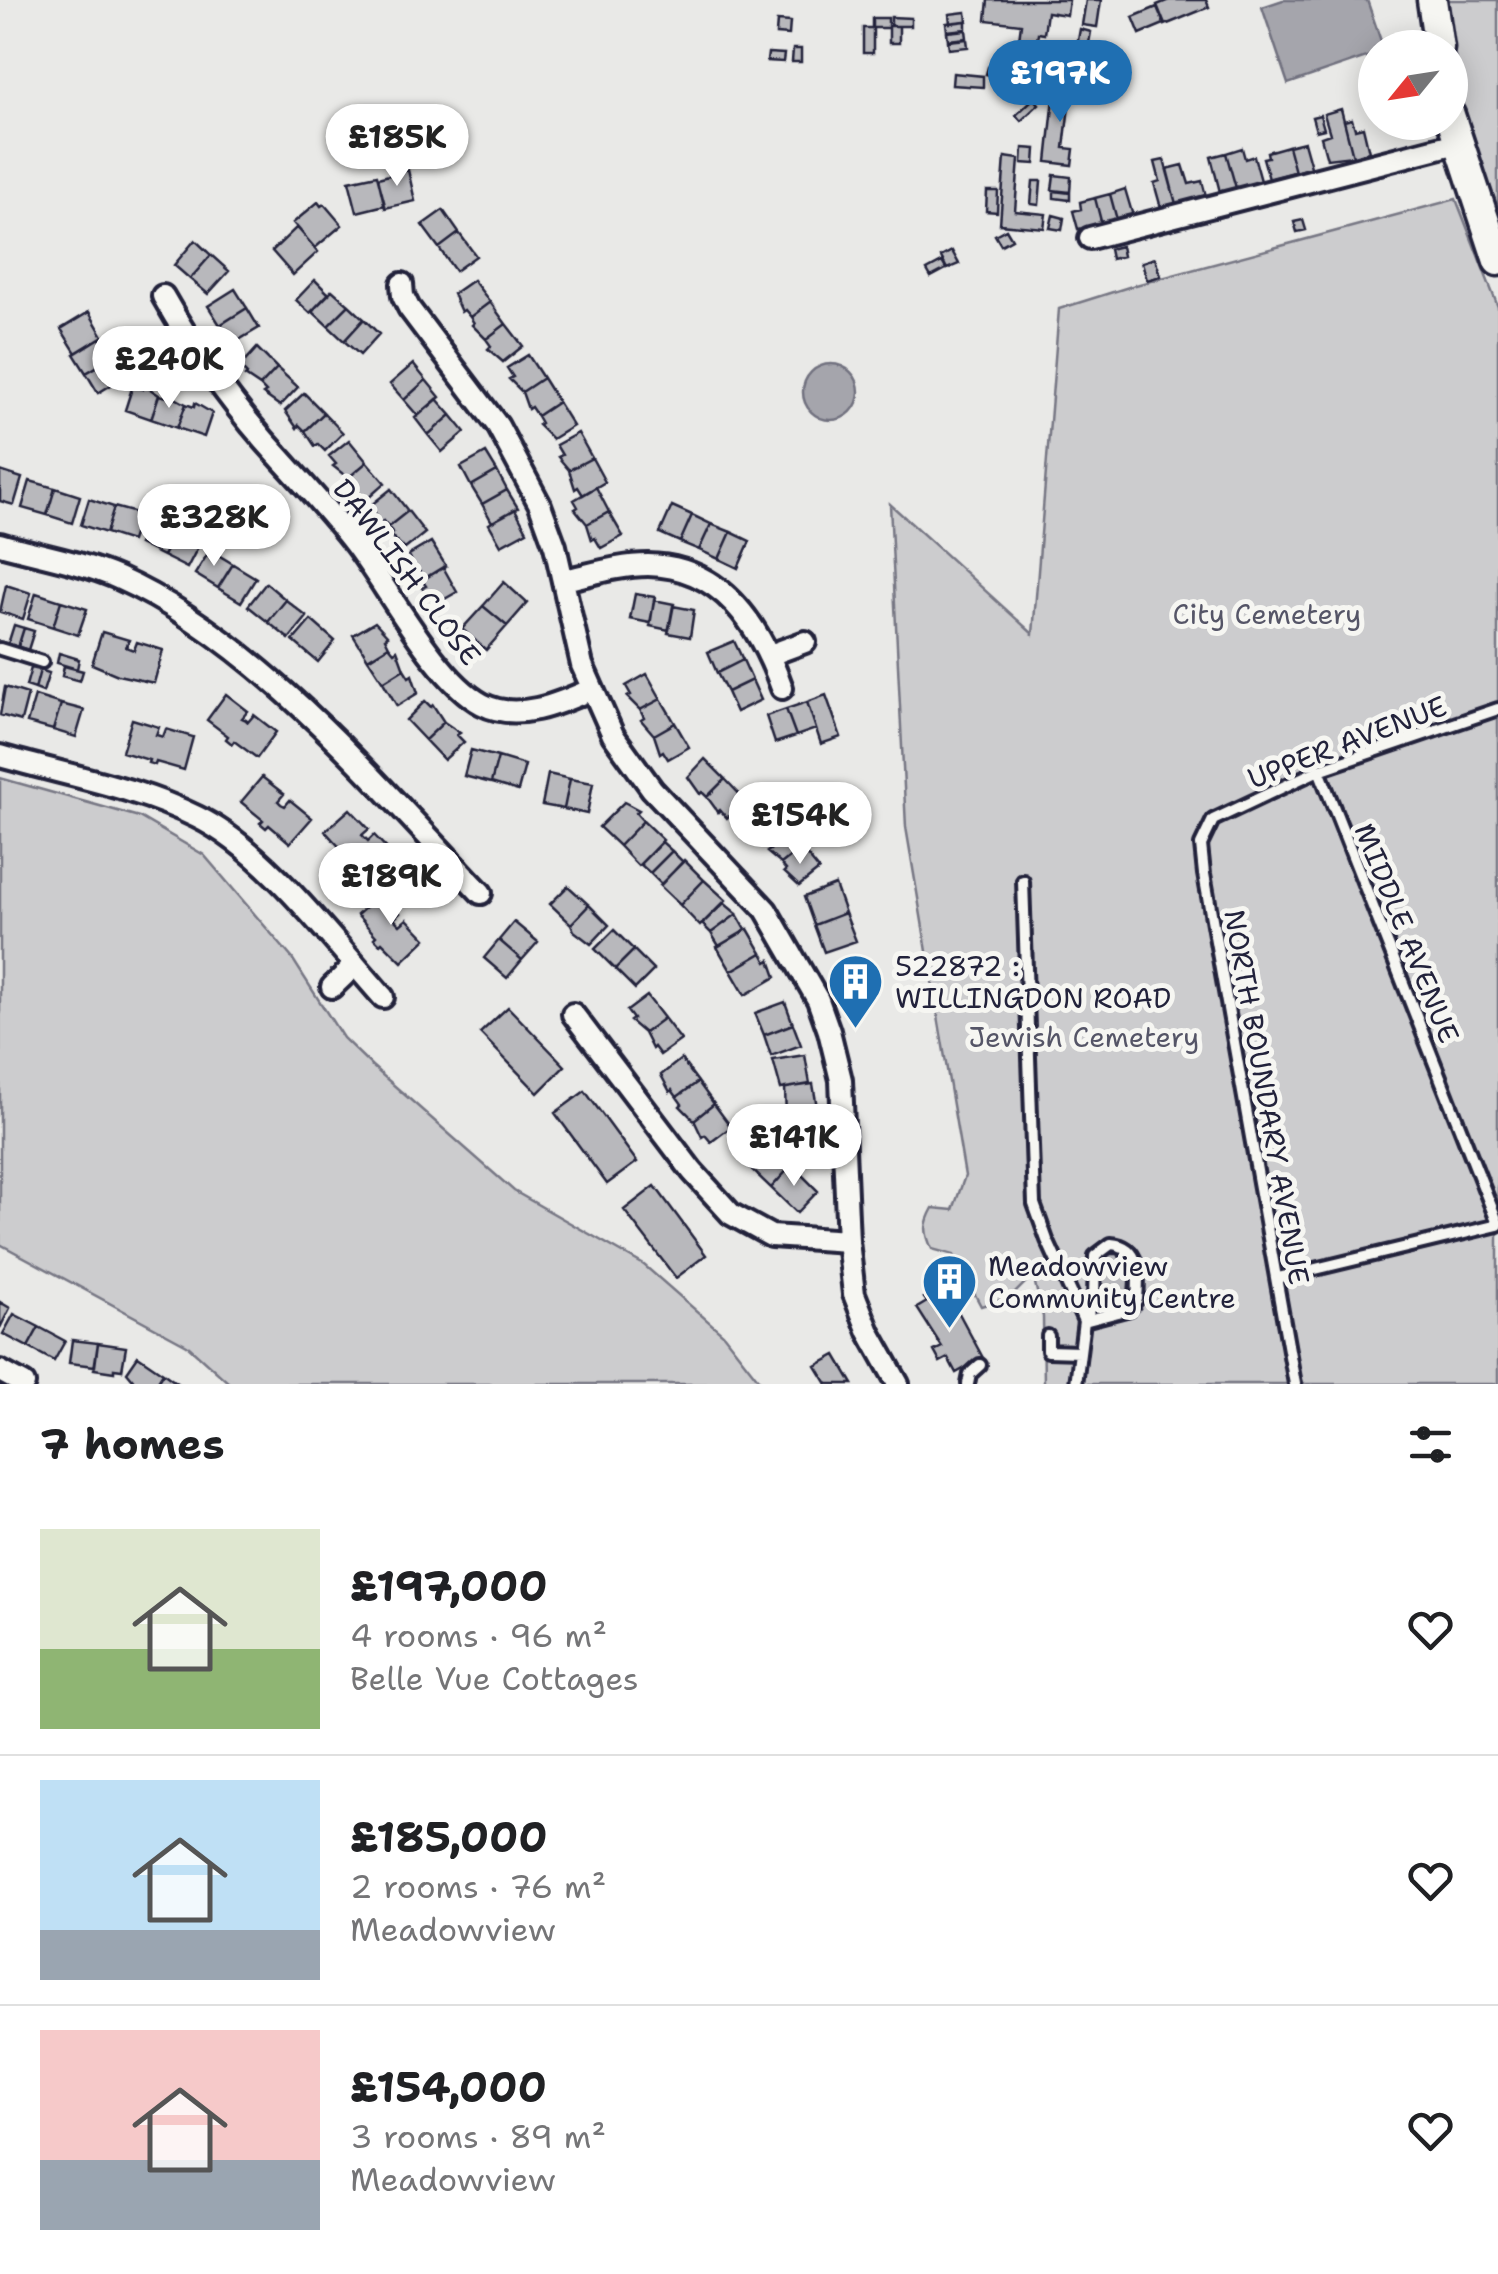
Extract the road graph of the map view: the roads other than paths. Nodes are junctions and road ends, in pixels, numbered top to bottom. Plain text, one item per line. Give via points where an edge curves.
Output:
1 (1432, 0) edge
2 (1436, 30) edge
3 (1416, 140) edge
4 (1457, 140) edge
5 (1090, 238) dead end
6 (1498, 260) edge
7 (402, 284) dead end
8 (163, 296) dead end
9 (184, 334) junction
10 (148, 355) dead end
11 (0, 544) edge
12 (564, 580) junction
13 (805, 642) dead end
14 (0, 649) edge
15 (770, 655) junction
16 (42, 662) dead end
17 (782, 688) dead end
18 (592, 689) junction
19 (1498, 708) edge
20 (0, 756) edge
21 (1319, 770) junction
22 (1213, 820) joint
23 (1023, 881) dead end
24 (481, 894) dead end
25 (355, 965) junction
26 (332, 986) dead end
27 (383, 997) dead end
28 (573, 1014) dead end
29 (1498, 1224) edge
30 (848, 1241) junction
31 (1278, 1278) junction
32 (1084, 1321) junction
33 (1048, 1336) dead end
34 (1080, 1352) junction
35 (980, 1364) dead end
36 (0, 1370) edge
37 (24, 1384) edge
38 (898, 1384) edge
39 (968, 1384) edge
40 (1076, 1384) edge
41 (1294, 1384) edge

1 - 2 street
3 - 5 street
4 - 6 street
7 - 12 street via 402,296 514,453 551,531
8 - 9 street, DAWLISH CLOSE
9 - 10 street
9 - 18 street, DAWLISH CLOSE via 356,545 465,692 487,706 516,711
11 - 24 street via 118,578 223,641 276,685
12 - 15 street via 646,565 688,573 736,604
12 - 18 street
13 - 15 street
14 - 16 lane
15 - 17 street
18 - 30 street via 641,776 766,910 818,1000 840,1080
19 - 21 lane, UPPER AVENUE
20 - 25 street via 164,803 216,827 252,854
21 - 22 lane, UPPER AVENUE
21 - 29 lane, MIDDLE AVENUE
22 - 31 lane, NORTH BOUNDARY AVENUE via 1202,845 1204,874
23 - 32 lane via 1035,1210
25 - 26 street
25 - 27 street
28 - 30 street via 731,1214 771,1236
29 - 31 lane
30 - 38 street via 854,1294
31 - 41 lane, NORTH BOUNDARY AVENUE
32 - 32 lane via 1094,1300 1097,1252 1111,1244 1125,1247 1136,1261 1136,1303
32 - 34 lane
33 - 34 lane via 1048,1350
34 - 40 lane
35 - 39 lane
36 - 37 street

